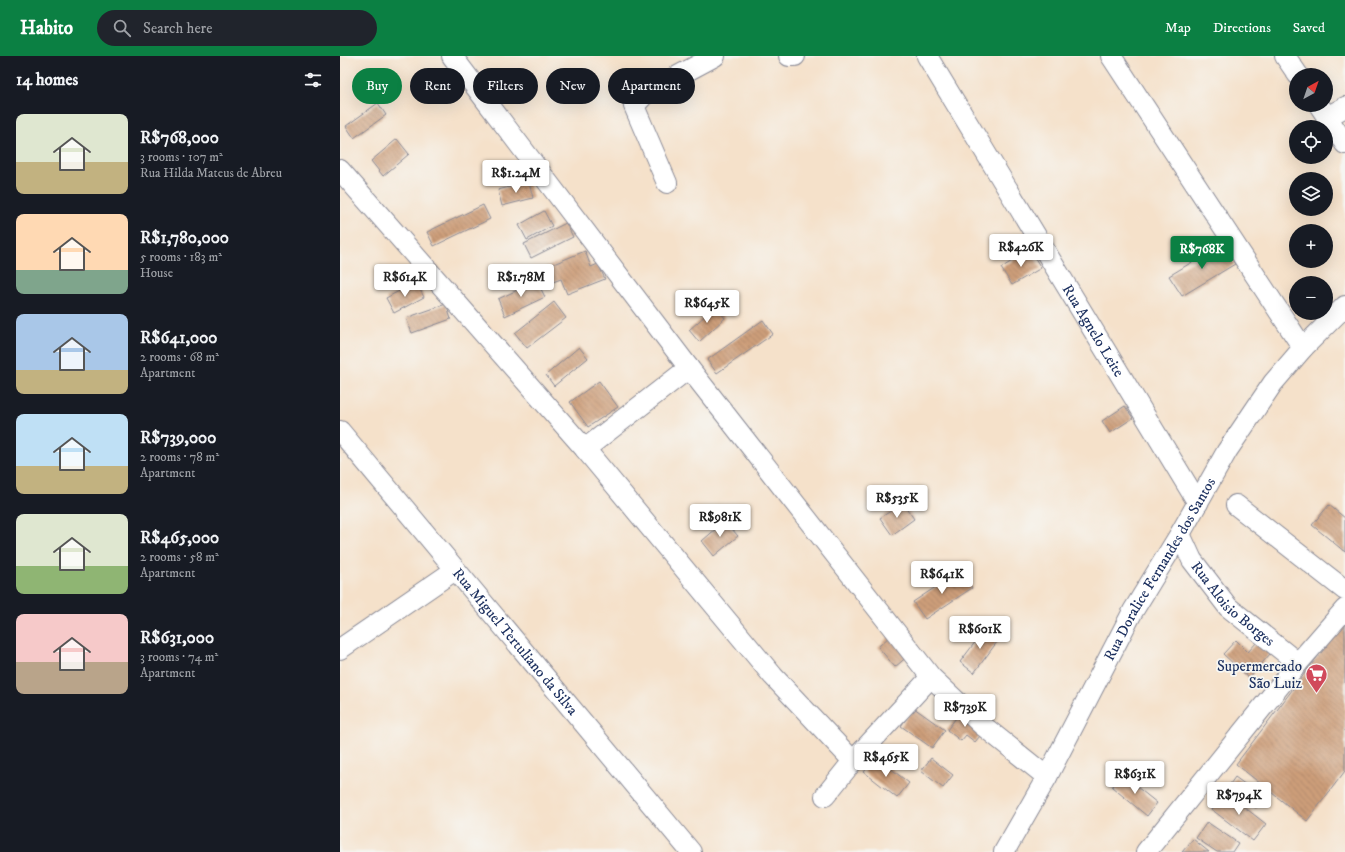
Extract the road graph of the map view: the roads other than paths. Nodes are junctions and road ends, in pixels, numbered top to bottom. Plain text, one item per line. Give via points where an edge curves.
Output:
1 (452, 56) edge
2 (715, 56) edge
3 (789, 56) edge
4 (795, 56) edge
5 (927, 56) edge
6 (1111, 56) edge
7 (1284, 56) edge
8 (1293, 68) edge
9 (1345, 107) edge
10 (1333, 109) edge
11 (1324, 112) edge
12 (1345, 144) edge
13 (340, 170) edge
14 (667, 183) dead end
15 (1345, 306) edge
16 (1303, 348) junction
17 (689, 368) junction
18 (340, 431) edge
19 (585, 449) junction
20 (1198, 503) junction
21 (1236, 505) dead end
22 (1180, 534) junction
23 (455, 570) junction
24 (1345, 590) edge
25 (1345, 609) edge
26 (340, 649) edge
27 (1298, 663) junction
28 (931, 678) junction
29 (853, 761) junction
30 (1047, 777) junction
31 (824, 796) dead end
32 (691, 852) edge
33 (1004, 852) edge
34 (1146, 852) edge

1 - 17 street
2 - 14 street via 646,93 634,106
3 - 4 street
5 - 20 street, Rua Agnelo Leite
6 - 16 street
7 - 8 street
9 - 10 street
11 - 12 street
13 - 19 street
15 - 16 street, Rua Doralice Fernandes dos Santos
16 - 20 street, Rua Doralice Fernandes dos Santos via 1274,383 1227,451
17 - 19 street
17 - 28 street
18 - 23 street, Rua Miguel Tertuliano da Silva
19 - 29 street via 773,676
20 - 22 street, Rua Doralice Fernandes dos Santos
21 - 24 street
22 - 27 street, Rua Aloisio Borges via 1192,560 1228,607
22 - 30 street, Rua Doralice Fernandes dos Santos via 1133,611
23 - 26 street
23 - 32 street, Rua Miguel Tertuliano da Silva
25 - 27 street
27 - 34 street
28 - 29 street
28 - 30 street
29 - 31 street
30 - 33 street, Rua Doralice Fernandes dos Santos

